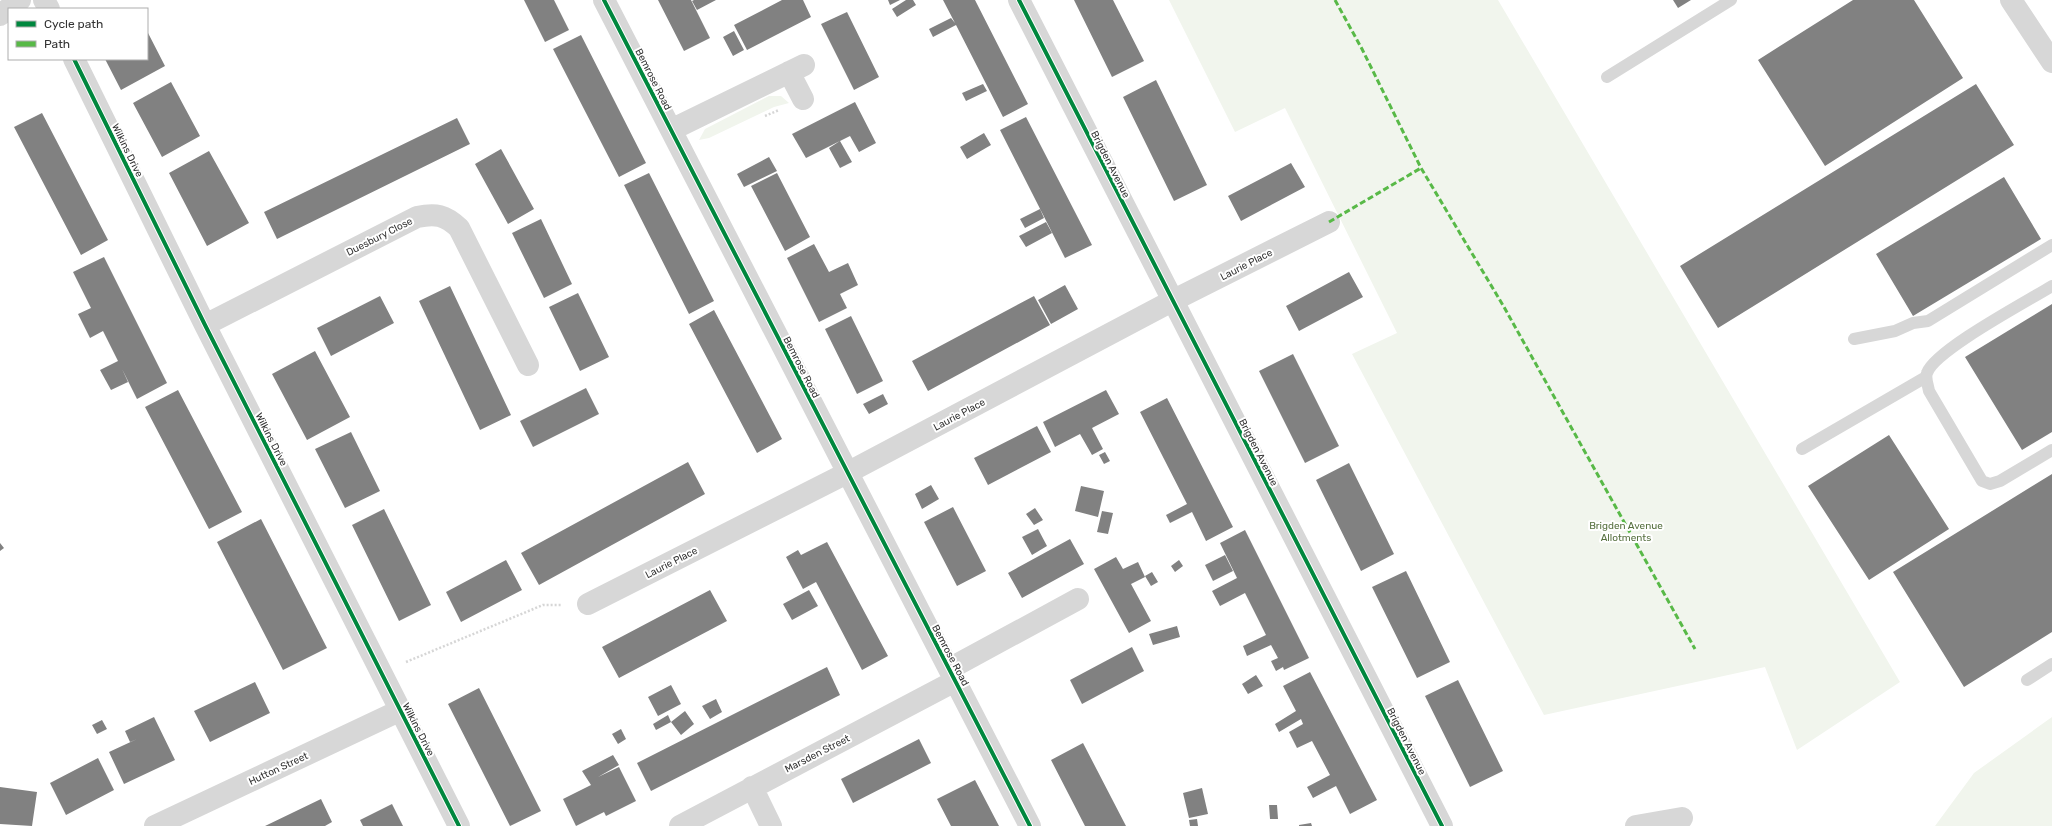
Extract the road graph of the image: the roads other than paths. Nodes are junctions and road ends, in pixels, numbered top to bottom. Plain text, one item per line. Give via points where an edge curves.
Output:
1 (20, 0) edge
2 (604, 0) edge
3 (1019, 0) edge
4 (1730, 0) edge
5 (2011, 0) edge
6 (9, 8) edge
7 (74, 60) edge
8 (2052, 62) edge
9 (1607, 77) dead end
10 (803, 99) road end
11 (671, 130) junction
12 (1329, 222) dead end
13 (2052, 245) edge
14 (2052, 286) edge
15 (1172, 301) junction
16 (205, 325) junction
17 (1854, 339) dead end
18 (528, 365) dead end
19 (1926, 377) junction
20 (1802, 449) dead end
21 (2052, 450) edge
22 (847, 473) junction
23 (1078, 599) dead end
24 (588, 604) road end
25 (2052, 664) edge
26 (952, 675) junction
27 (2027, 680) dead end
28 (401, 710) junction
29 (752, 787) junction
30 (1682, 818) dead end
31 (155, 826) edge
32 (459, 826) edge
33 (680, 826) edge
34 (771, 826) edge
35 (1030, 826) edge
36 (1442, 826) edge
37 (1636, 826) edge

1 - 6 street
2 - 11 street, Bemrose Road
3 - 15 street, Brigden Avenue
4 - 9 lane
5 - 8 street
7 - 16 street, Wilkins Drive
10 - 11 street via 796,68
11 - 22 street, Bemrose Road
12 - 15 street, Laurie Place
13 - 17 lane via 1928,321
14 - 19 lane via 1950,348 1933,363
15 - 22 street, Laurie Place
15 - 36 street, Brigden Avenue
16 - 18 street, Duesbury Close via 417,217 431,214 450,218 459,228
16 - 28 street, Wilkins Drive
19 - 20 lane
19 - 21 lane via 1928,391 1982,480 1990,484 2000,481
22 - 24 street, Laurie Place
22 - 26 street, Bemrose Road
23 - 26 street, Bemrose Road
25 - 27 lane
26 - 29 street, Marsden Street
26 - 35 street, Bemrose Road
28 - 31 street, Hutton Street
28 - 32 street, Wilkins Drive
29 - 33 street, Marsden Street
29 - 34 street
30 - 37 street

